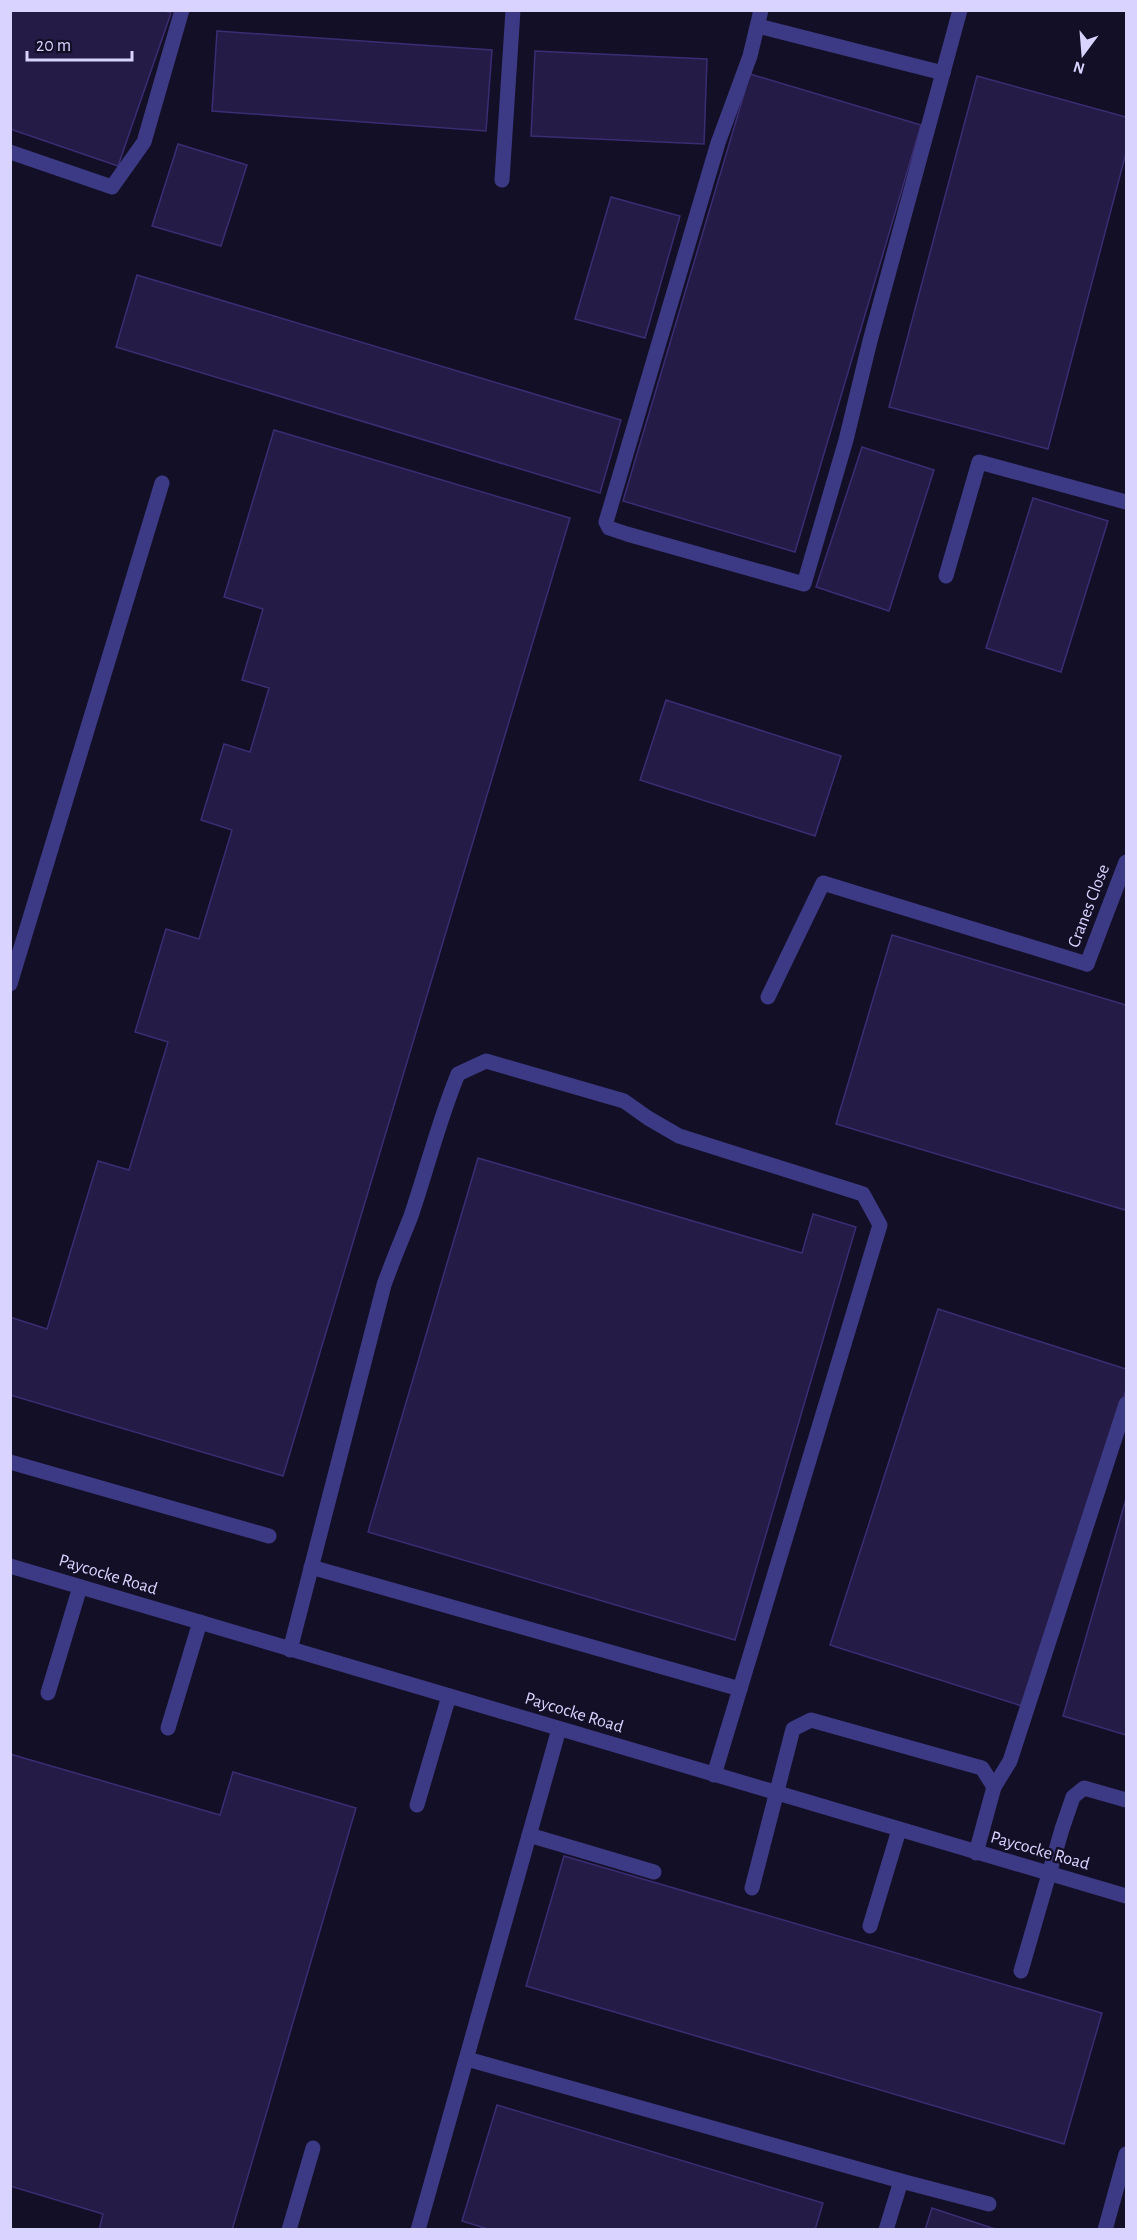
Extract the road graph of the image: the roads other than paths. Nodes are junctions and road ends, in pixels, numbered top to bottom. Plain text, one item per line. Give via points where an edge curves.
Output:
1 (182, 10) edge
2 (513, 10) edge
3 (760, 10) edge
4 (960, 10) edge
5 (758, 26) junction
6 (943, 73) junction
7 (10, 152) edge
8 (502, 180) dead end
9 (162, 483) dead end
10 (1126, 502) edge
11 (945, 576) dead end
12 (1126, 862) edge
13 (10, 984) edge
14 (768, 997) dead end
15 (1126, 1404) edge
16 (10, 1462) edge
17 (269, 1536) dead end
18 (10, 1566) edge
19 (311, 1567) junction
20 (80, 1587) junction
21 (200, 1622) junction
22 (290, 1650) junction
23 (740, 1689) junction
24 (48, 1693) dead end
25 (449, 1696) junction
26 (168, 1728) dead end
27 (559, 1729) junction
28 (714, 1775) junction
29 (994, 1787) junction
30 (777, 1794) junction
31 (1126, 1800) edge
32 (417, 1805) dead end
33 (899, 1830) junction
34 (529, 1835) junction
35 (976, 1853) junction
36 (654, 1872) dead end
37 (1048, 1872) junction
38 (752, 1888) dead end
39 (1126, 1896) edge
40 (870, 1926) dead end
41 (1021, 1971) dead end
42 (467, 2058) junction
43 (313, 2148) dead end
44 (1126, 2154) edge
45 (901, 2181) junction
46 (989, 2204) dead end
47 (289, 2229) edge
48 (418, 2229) edge
49 (886, 2229) edge
50 (1105, 2229) edge

1 - 7 street via 144,142 112,187
2 - 8 street
3 - 5 street
4 - 6 street
5 - 6 street
5 - 6 street via 718,143 606,522 609,528 627,534 804,584
9 - 13 street
10 - 11 street via 979,462
12 - 14 street, Cranes Close via 1088,964 823,884
15 - 29 street via 1010,1761
16 - 17 street
18 - 20 street, Paycocke Road
19 - 22 street
19 - 23 street
19 - 23 street via 384,1285 443,1110 458,1074 486,1061 624,1101 679,1136 863,1194 880,1225
20 - 21 street, Paycocke Road
20 - 24 street
21 - 22 street, Paycocke Road
21 - 26 street
22 - 25 street, Paycocke Road
23 - 28 street
25 - 27 street, Paycocke Road
25 - 32 street
27 - 28 street, Paycocke Road
27 - 34 street
28 - 30 street, Paycocke Road
29 - 30 street via 982,1768 811,1720 793,1729
29 - 35 street
30 - 33 street, Paycocke Road
30 - 38 street
31 - 37 street via 1084,1788 1073,1797
33 - 35 street, Paycocke Road
33 - 40 street
34 - 36 street
34 - 42 street
35 - 37 street, Paycocke Road
37 - 39 street, Paycocke Road
37 - 41 street
42 - 45 street
42 - 48 street
43 - 47 street
44 - 50 street
45 - 46 street
45 - 49 street

